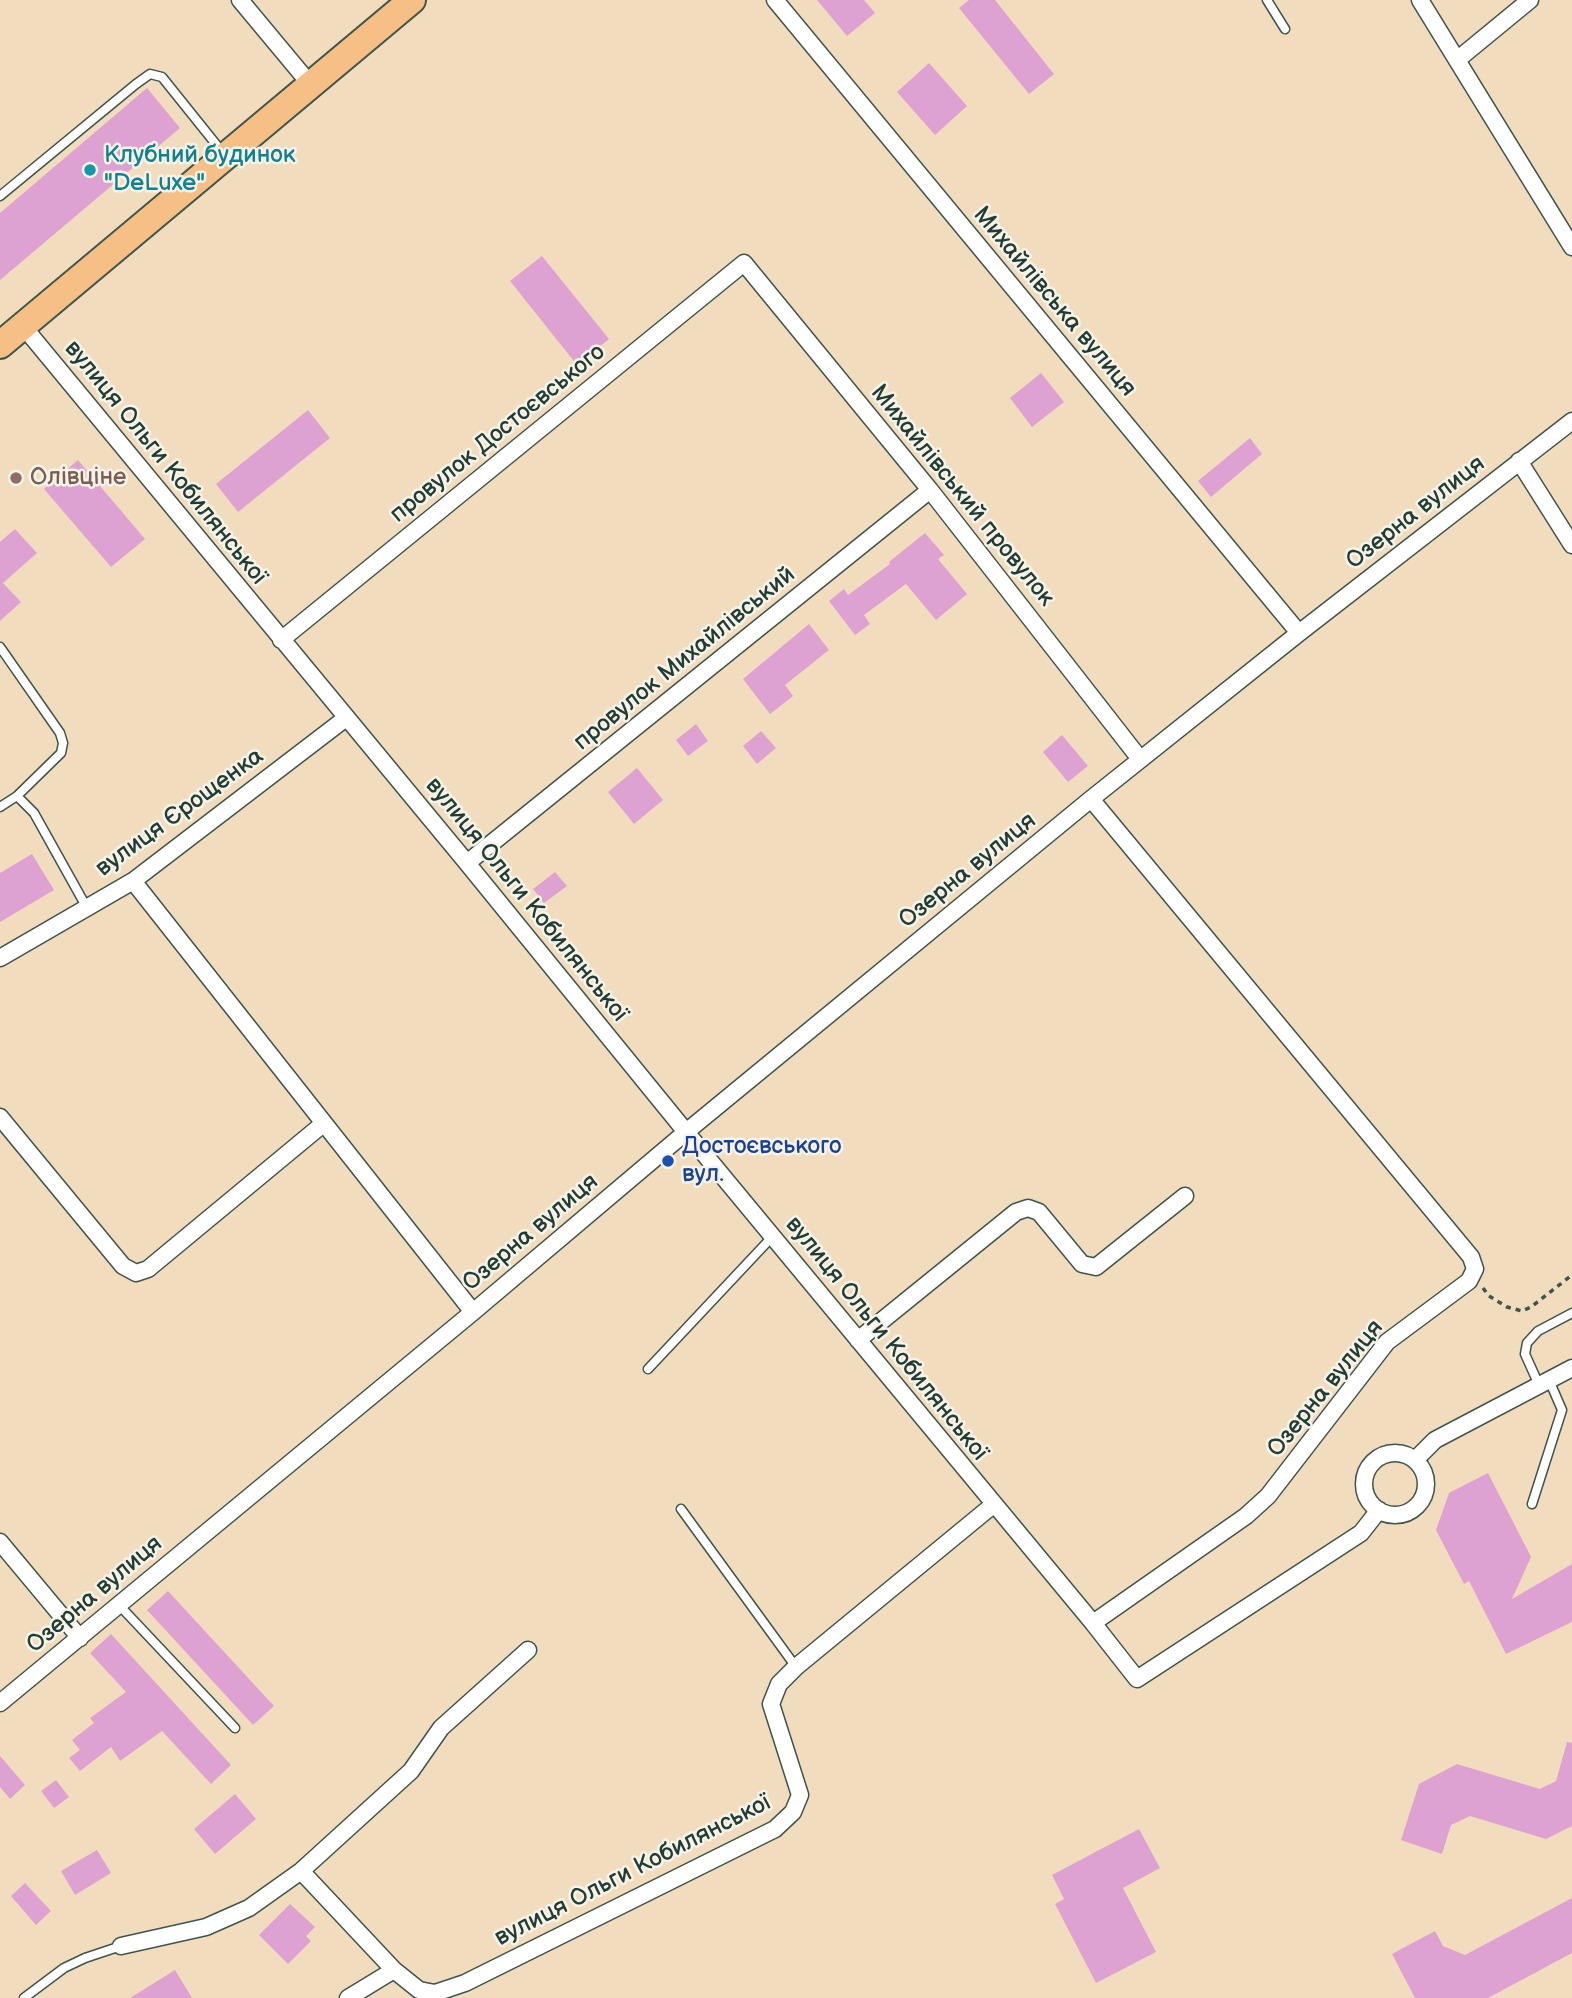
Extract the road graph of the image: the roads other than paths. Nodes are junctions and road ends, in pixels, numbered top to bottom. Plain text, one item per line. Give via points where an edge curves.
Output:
1 (240, 0) edge
2 (412, 0) edge
3 (775, 0) edge
4 (1267, 0) edge
5 (1420, 0) edge
6 (1530, 0) edge
7 (1285, 29) dead end
8 (1457, 60) junction
9 (310, 84) junction
10 (225, 155) junction
11 (0, 196) edge
12 (1572, 247) edge
13 (744, 263) joint
14 (23, 326) junction
15 (0, 345) edge
16 (1572, 421) edge
17 (1519, 461) junction
18 (930, 490) junction
19 (1572, 545) edge
20 (1299, 633) junction
21 (281, 640) junction
22 (0, 647) edge
23 (346, 718) junction
24 (1140, 759) junction
25 (17, 796) junction
26 (1091, 799) junction
27 (0, 807) edge
28 (467, 863) junction
29 (133, 881) junction
30 (87, 908) junction
31 (0, 958) edge
32 (0, 1117) edge
33 (323, 1124) junction
34 (686, 1132) junction
35 (1185, 1196) dead end
36 (772, 1237) junction
37 (473, 1312) junction
38 (1572, 1313) edge
39 (858, 1340) junction
40 (1572, 1368) edge
41 (648, 1369) dead end
42 (1544, 1383) junction
43 (1415, 1460) junction
44 (1532, 1504) dead end
45 (993, 1505) junction
46 (681, 1509) dead end
47 (1379, 1510) junction
48 (0, 1542) edge
49 (119, 1605) junction
50 (1093, 1623) junction
51 (80, 1637) junction
52 (528, 1650) dead end
53 (796, 1667) junction
54 (0, 1703) edge
55 (235, 1728) dead end
56 (300, 1871) junction
57 (121, 1946) joint
58 (394, 1970) junction
59 (24, 1998) edge
60 (348, 1998) edge

1 - 9 street
2 - 9 main road
3 - 20 street, Михайлівська вулиця
4 - 7 lane
5 - 8 street
6 - 8 street
8 - 12 street
9 - 10 main road
10 - 11 lane via 162,77 150,74
10 - 14 main road
13 - 18 street, Михайлівський провулок
13 - 21 street, провулок Достоєвського
14 - 15 main road
14 - 21 street, вулиця Ольги Кобилянської
16 - 17 street, Озерна вулиця
17 - 19 street
17 - 20 street, Озерна вулиця
18 - 24 street, Михайлівський провулок
18 - 28 street, провулок Михайлівський
20 - 24 street, Озерна вулиця
21 - 23 street, вулиця Ольги Кобилянської
22 - 25 lane via 63,743 61,753
23 - 28 street, вулиця Ольги Кобилянської
23 - 29 street, вулиця Єрощенка
24 - 26 street, Озерна вулиця
25 - 27 lane
25 - 30 lane via 34,813
26 - 34 street, Озерна вулиця
26 - 50 street, Озерна вулиця via 1471,1257 1475,1269 1469,1281 1387,1342 1268,1496
28 - 34 street, вулиця Ольги Кобилянської
29 - 30 street, вулиця Єрощенка
29 - 33 street
30 - 31 street, вулиця Єрощенка
32 - 33 street via 123,1266 136,1273 148,1269
33 - 37 street
34 - 36 street, вулиця Ольги Кобилянської
34 - 37 street, Озерна вулиця
35 - 39 street via 1096,1267 1082,1264 1040,1212 1027,1208 1016,1212
36 - 39 street, вулиця Ольги Кобилянської
36 - 41 lane
37 - 49 street, Озерна вулиця
38 - 42 lane via 1538,1331 1527,1343 1525,1354
39 - 45 street, вулиця Ольги Кобилянської
40 - 42 street
42 - 43 street via 1435,1440
42 - 44 lane via 1562,1410
43 - 47 street via 1425,1478 1422,1498 1408,1511 1388,1514
43 - 47 street via 1396,1453 1369,1466 1364,1486 1371,1504
45 - 50 street, вулиця Ольги Кобилянської
45 - 53 street, вулиця Ольги Кобилянської
46 - 53 lane
47 - 50 street, вулиця Ольги Кобилянської via 1361,1533 1136,1679
48 - 51 street
49 - 51 street, Озерна вулиця
49 - 55 lane
51 - 54 street, Озерна вулиця
52 - 56 street via 441,1728 411,1771
53 - 58 street, вулиця Ольги Кобилянської via 779,1684 771,1704 800,1796 793,1812 775,1829 444,1991 426,1992
56 - 57 street via 249,1908 206,1927
56 - 58 street, вулиця Ольги Кобилянської
57 - 59 lane via 64,1968
58 - 60 street

